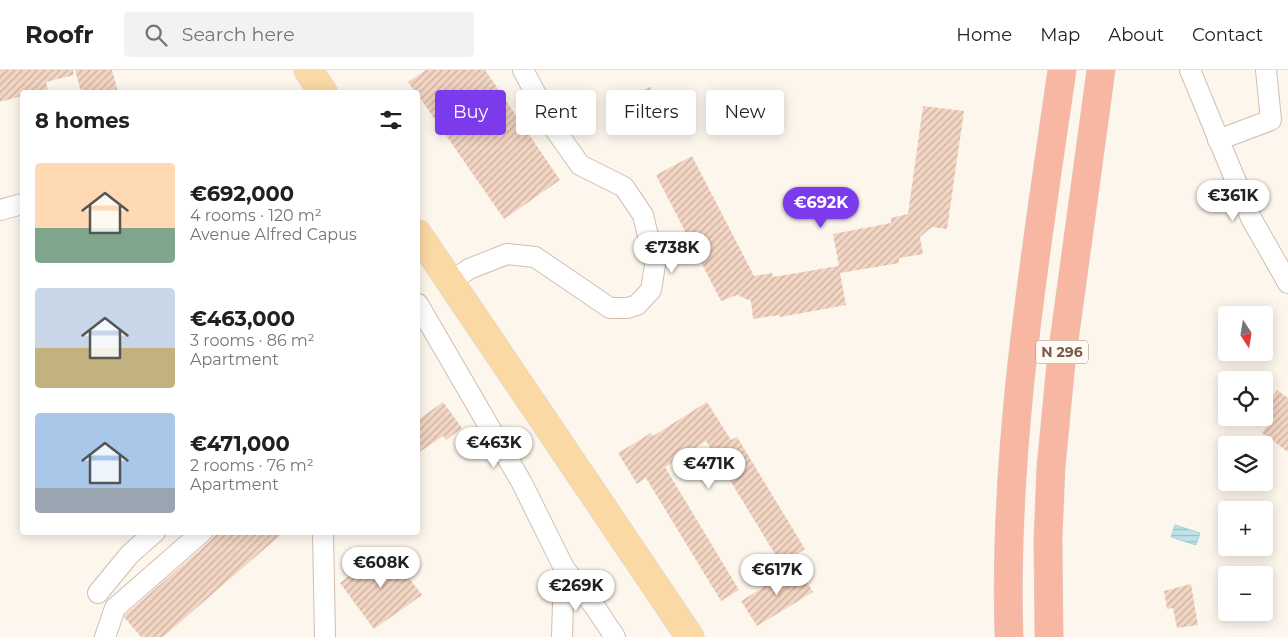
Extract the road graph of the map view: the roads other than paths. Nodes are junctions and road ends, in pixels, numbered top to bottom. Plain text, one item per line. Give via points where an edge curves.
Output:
1 (308, 70) edge
2 (523, 70) edge
3 (1062, 70) edge
4 (1101, 70) edge
5 (1190, 70) edge
6 (1266, 70) edge
7 (322, 90) edge
8 (1280, 120) edge
9 (1218, 140) junction
10 (20, 205) edge
11 (0, 210) edge
12 (420, 237) edge
13 (450, 282) junction
14 (1288, 283) edge
15 (420, 307) edge
16 (152, 535) edge
17 (199, 535) edge
18 (323, 535) edge
19 (564, 568) junction
20 (98, 593) dead end
21 (105, 637) edge
22 (325, 637) edge
23 (562, 637) edge
24 (614, 637) edge
25 (690, 637) edge
26 (1009, 637) edge
27 (1049, 637) edge

1 - 7 main road
2 - 13 street via 554,128 580,165 624,187 643,215 655,265 651,290 637,305 610,308 535,257 507,254 469,269
3 - 26 highway, N 296 via 1018,400 1009,517
4 - 27 highway, N 296 via 1050,467
5 - 9 street
6 - 8 street
8 - 9 street
9 - 14 street via 1251,218
10 - 11 street
12 - 13 main road
13 - 25 main road
15 - 19 street via 522,483
16 - 20 street via 130,554
17 - 21 street via 115,608
18 - 22 street
19 - 23 street
19 - 24 street

